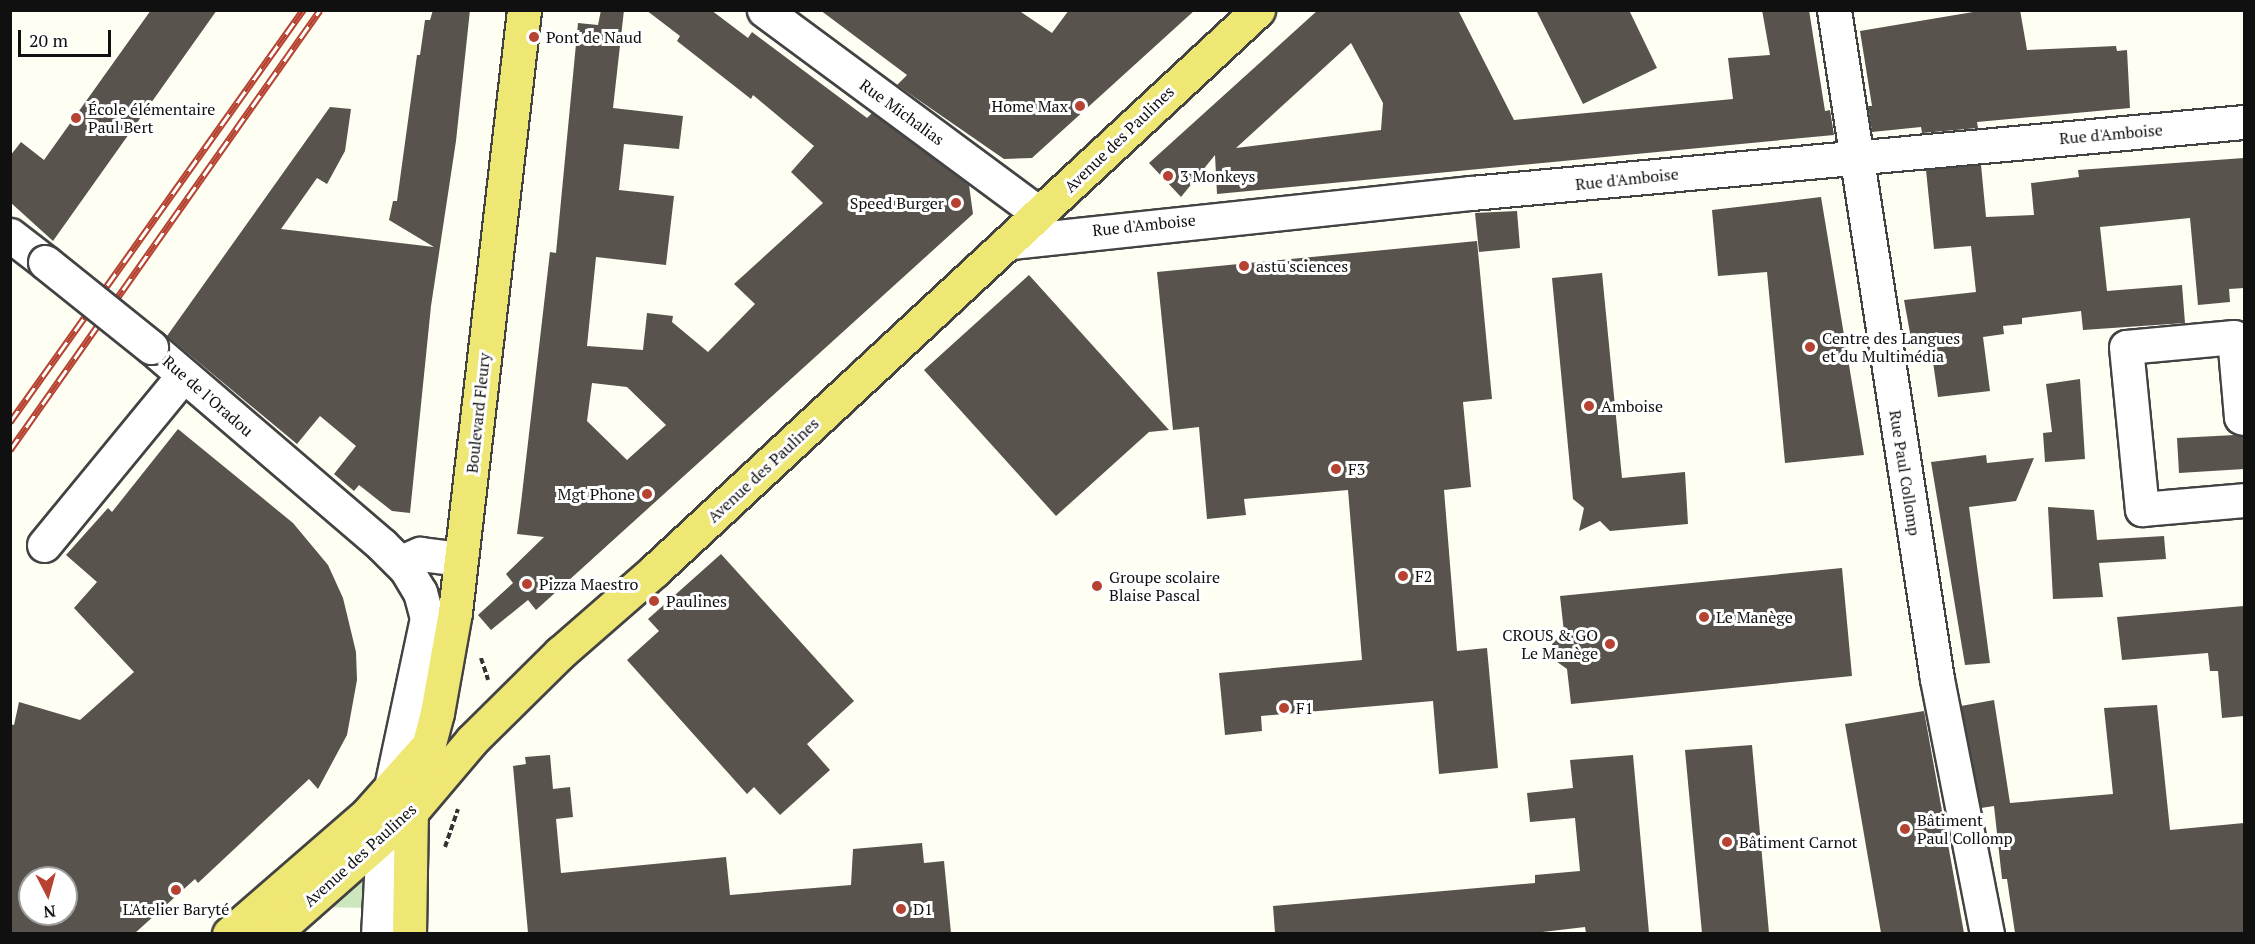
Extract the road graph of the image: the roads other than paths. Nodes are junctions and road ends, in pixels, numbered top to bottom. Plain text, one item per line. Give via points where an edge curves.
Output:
1 (524, 10) edge
2 (764, 10) edge
3 (1258, 10) edge
4 (1834, 10) edge
5 (2244, 122) edge
6 (1855, 157) junction
7 (1041, 214) junction
8 (10, 235) edge
9 (1011, 242) junction
10 (183, 376) junction
11 (2244, 418) edge
12 (2244, 500) edge
13 (44, 546) dead end
14 (461, 559) junction
15 (403, 566) junction
16 (392, 814) junction
17 (229, 933) edge
18 (273, 933) edge
19 (378, 933) edge
20 (409, 933) edge
21 (1987, 933) edge

1 - 14 main road, Boulevard Fleury
2 - 7 street, Rue Michalias
3 - 7 main road, Avenue des Paulines
4 - 6 street, Rue Paul Collomp
5 - 6 street, Rue d'Amboise
6 - 9 street, Rue d'Amboise
6 - 21 street, Rue Paul Collomp via 1937,679
7 - 9 main road, Avenue des Paulines
8 - 10 street, Rue de l'Oradou, bridge
9 - 16 main road, Avenue des Paulines via 560,653
10 - 13 street
10 - 15 street, Rue de l'Oradou
11 - 12 street via 2234,337 2126,347 2142,509
14 - 15 street via 420,554
14 - 16 main road, Boulevard Fleury via 429,744
15 - 16 street, Rue de l'Oradou via 420,592 427,618
16 - 17 main road, Avenue des Paulines via 367,814
16 - 18 main road, Avenue des Paulines
16 - 19 street, Rue de l'Oradou
16 - 20 main road

